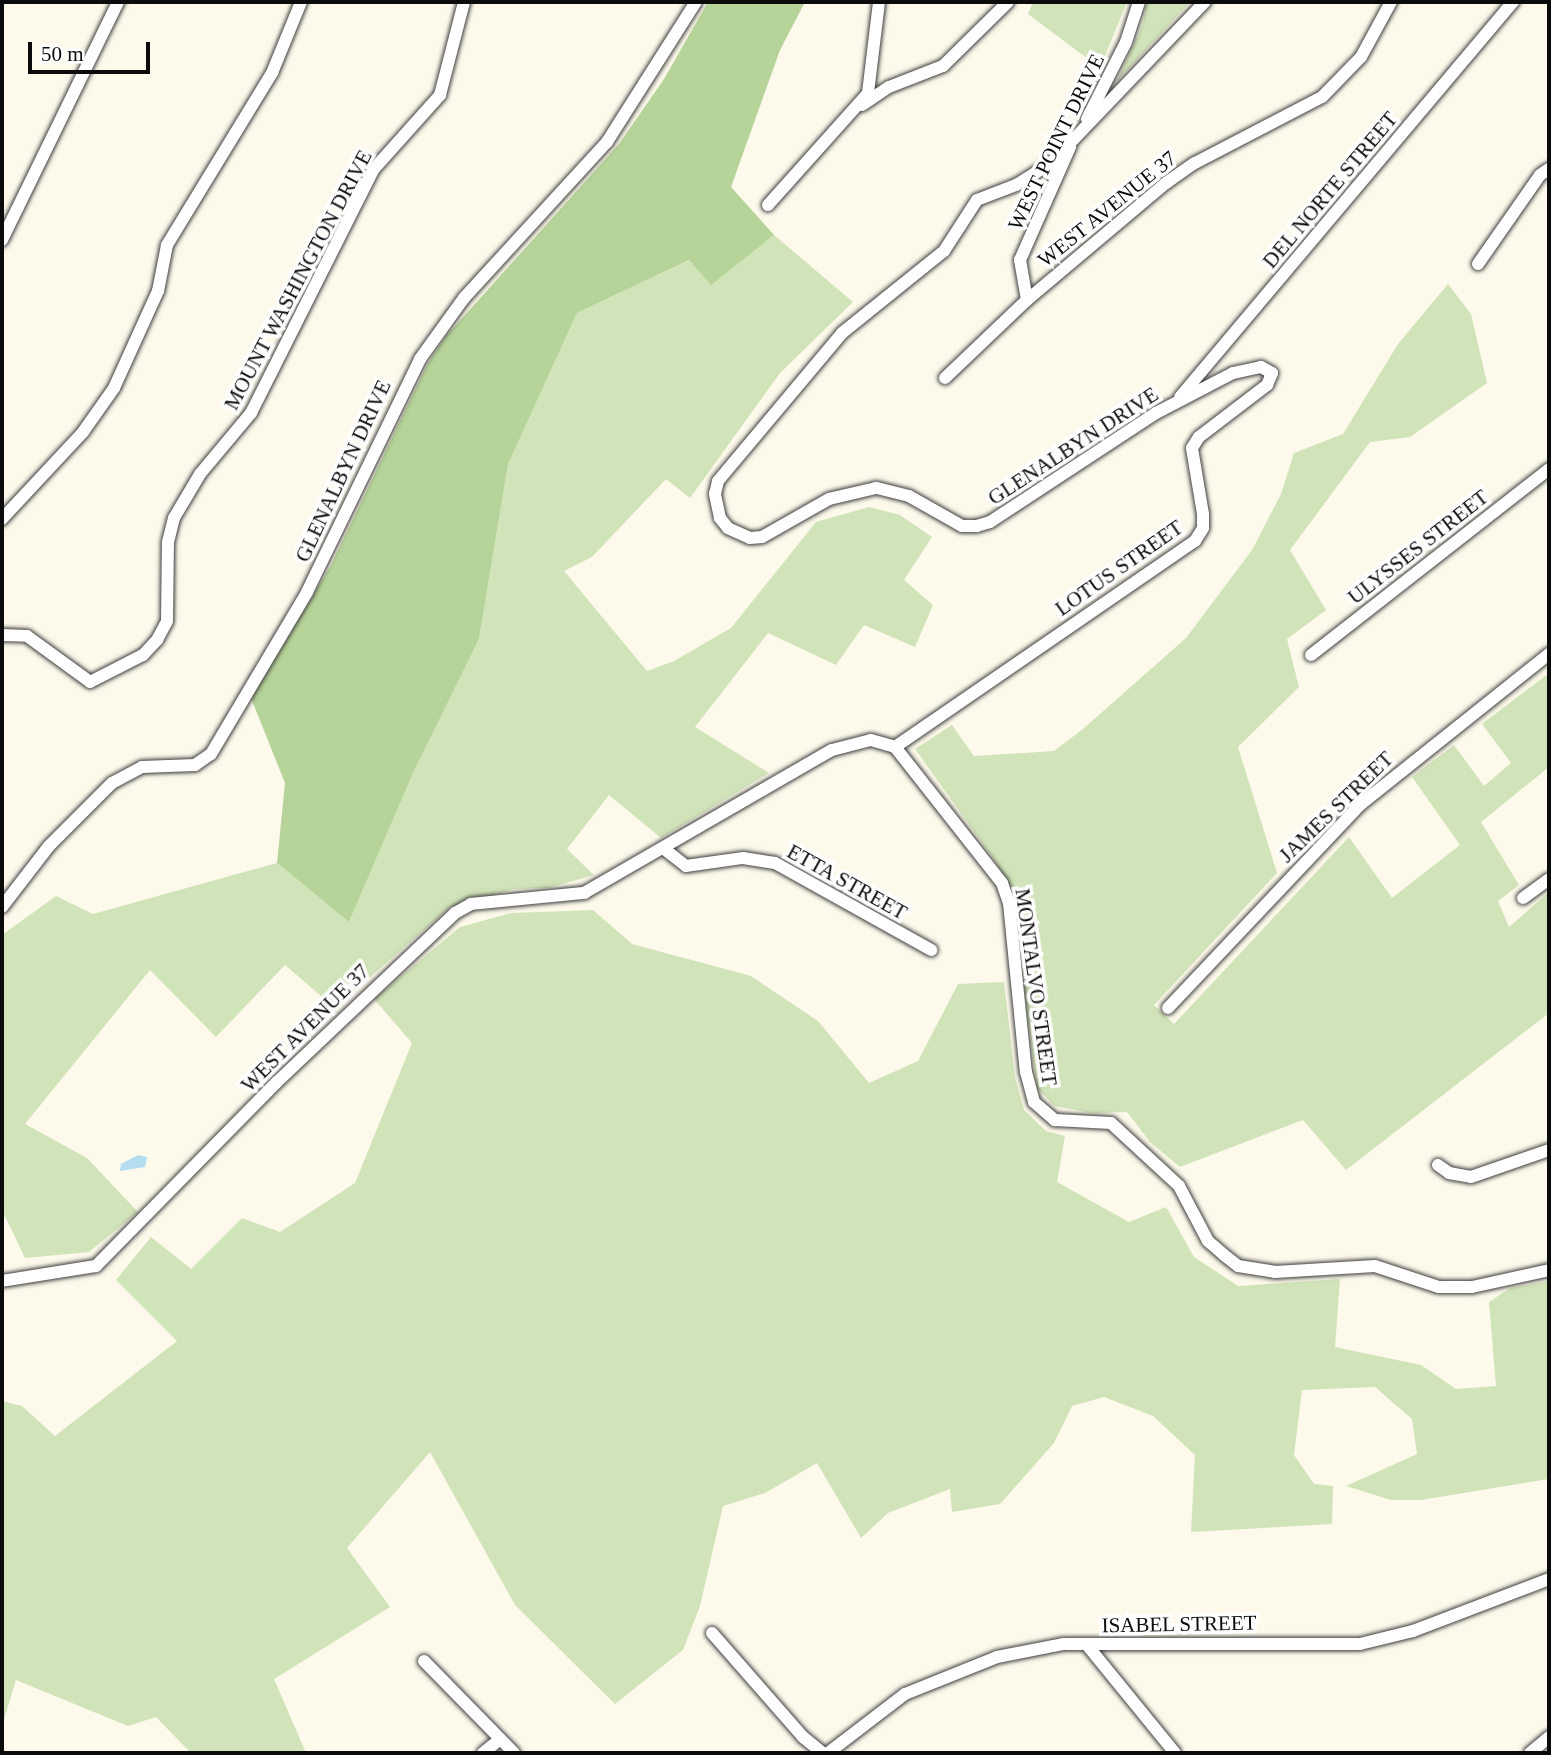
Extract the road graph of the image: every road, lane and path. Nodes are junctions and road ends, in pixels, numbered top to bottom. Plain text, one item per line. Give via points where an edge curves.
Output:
1 (118, 2) edge
2 (301, 2) edge
3 (464, 2) edge
4 (696, 2) edge
5 (879, 2) edge
6 (1008, 2) edge
7 (1139, 2) edge
8 (1205, 2) edge
9 (1391, 2) edge
10 (1513, 2) edge
11 (859, 107) junction
12 (1074, 138) junction
13 (1549, 169) edge
14 (768, 205) dead end
15 (2, 240) edge
16 (1478, 264) dead end
17 (1027, 300) junction
18 (1272, 373) joint
19 (945, 378) dead end
20 (1175, 402) junction
21 (1549, 469) edge
22 (2, 519) edge
23 (2, 635) edge
24 (1311, 654) dead end
25 (1549, 654) edge
26 (895, 747) junction
27 (663, 848) junction
28 (1549, 879) edge
29 (1523, 898) dead end
30 (2, 907) edge
31 (931, 950) dead end
32 (1168, 1008) dead end
33 (1549, 1150) edge
34 (1438, 1165) dead end
35 (1549, 1270) edge
36 (2, 1282) edge
37 (1549, 1579) edge
38 (712, 1633) dead end
39 (1087, 1645) junction
40 (424, 1661) dead end
41 (1549, 1737) edge
42 (500, 1739) junction
43 (483, 1753) edge
44 (514, 1753) edge
45 (825, 1753) edge
46 (1175, 1753) edge
47 (1531, 1753) edge

1 - 15 street
2 - 22 street via 272,73 167,245 158,291 114,388 83,432
3 - 23 street, MOUNT WASHINGTON DRIVE via 440,95 373,170 251,414 200,474 174,518 168,542 167,621 150,649 90,682 27,636
4 - 30 street, GLENALBYN DRIVE via 607,142 464,298 420,359 307,592 211,754 195,765 142,767 112,783 49,846
5 - 11 street via 873,77
6 - 11 street via 943,66 889,87
7 - 12 street, WEST POINT DRIVE via 1126,42
8 - 12 street, GLENALBYN DRIVE
9 - 17 street, WEST AVENUE 37 via 1361,57 1322,97 1175,176
10 - 20 street, DEL NORTE STREET
11 - 14 street
12 - 17 street, WEST POINT DRIVE via 1020,260
12 - 20 street, GLENALBYN DRIVE via 1035,175 977,200 944,251 822,353 718,481 719,518 739,535 762,537 830,499 876,488 909,496 962,526 977,526 990,522
13 - 16 street via 1540,175
17 - 19 street, WEST AVENUE 37
18 - 20 street, GLENALBYN DRIVE via 1261,367 1246,369
18 - 26 street, LOTUS STREET via 1267,385 1199,437 1192,448 1203,514 1203,528 1195,541
21 - 24 street, ULYSSES STREET
25 - 32 street, JAMES STREET via 1361,804
26 - 27 street, WEST AVENUE 37 via 883,740 844,744
26 - 35 street, MONTALVO STREET via 1002,884 1009,903 1026,1072 1034,1102 1055,1120 1111,1123 1179,1186 1208,1241 1238,1266 1275,1272 1375,1266 1438,1287 1472,1287
27 - 31 street, ETTA STREET via 686,866 743,858 775,863
27 - 36 street, WEST AVENUE 37 via 584,893 471,904 455,913 276,1082 96,1266
28 - 29 street
33 - 34 street via 1471,1177 1448,1173
37 - 39 street, ISABEL STREET via 1413,1631 1360,1644
38 - 45 street via 803,1737
39 - 45 street, ISABEL STREET via 1063,1644 997,1657 936,1678 870,1718
39 - 46 street
40 - 42 street
41 - 47 street
42 - 43 street
42 - 44 street

